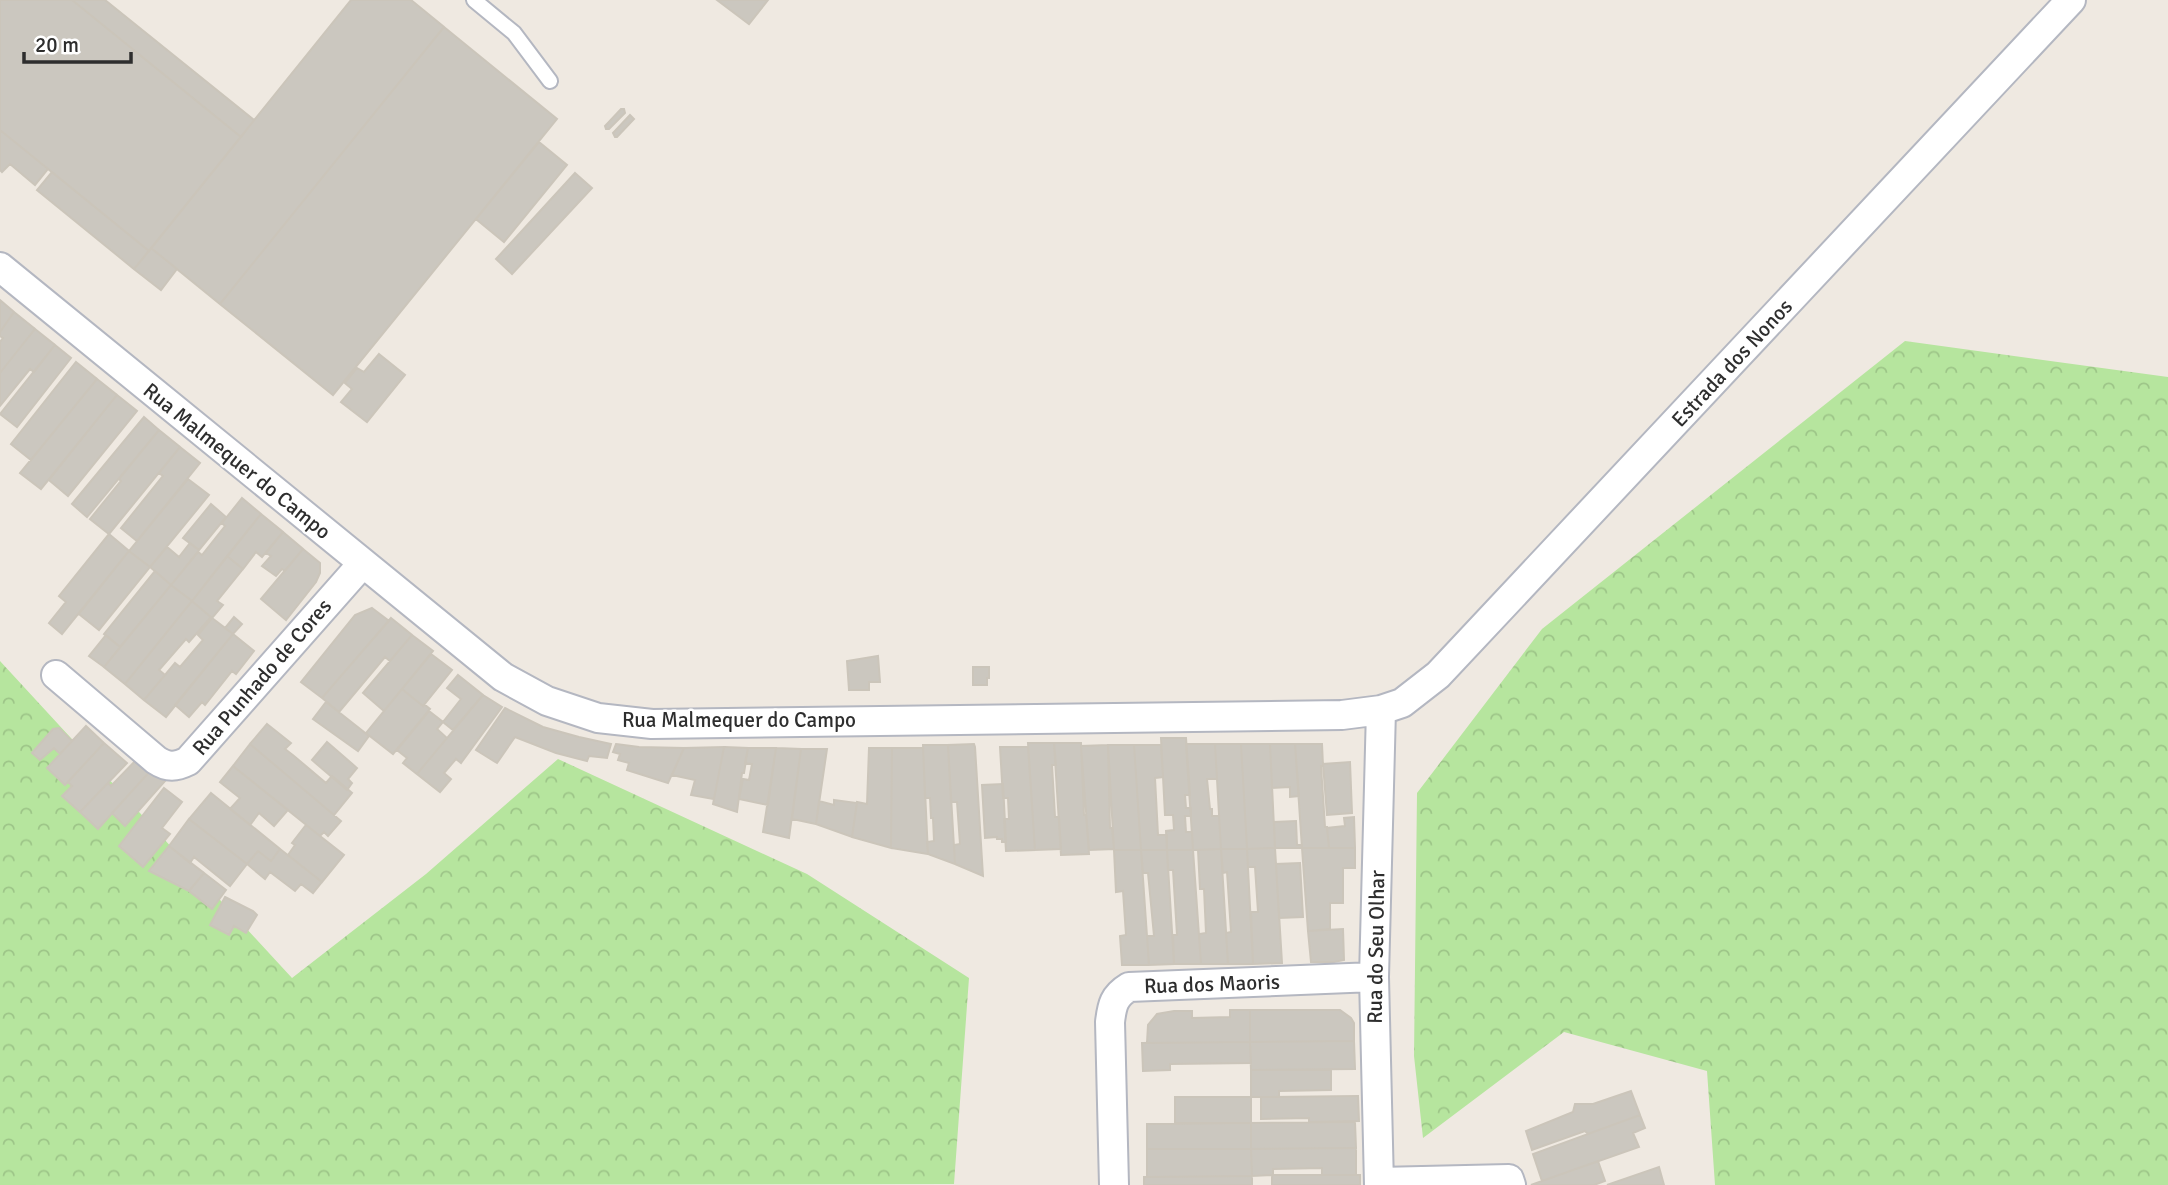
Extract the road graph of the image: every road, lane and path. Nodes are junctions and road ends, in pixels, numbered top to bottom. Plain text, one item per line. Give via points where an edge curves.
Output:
1 (474, 0) edge
2 (2071, 0) edge
3 (550, 81) dead end
4 (0, 268) edge
5 (363, 563) junction
6 (56, 674) dead end
7 (1381, 710) junction
8 (1374, 977) junction
9 (1379, 1184) edge
10 (1114, 1185) edge
11 (1511, 1185) edge

1 - 3 lane via 514,33
2 - 7 street, Estrada dos Nonos via 1483,629 1429,682 1402,703
4 - 5 street, Rua Malmequer do Campo
5 - 6 street, Rua Punhado de Cores via 188,761 178,766 156,760
5 - 7 street, Rua Malmequer do Campo via 503,677 547,701 598,718 652,724 1342,715
7 - 8 street, Rua do Seu Olhar
8 - 9 street, Rua do Seu Olhar
8 - 10 street, Rua dos Maoris via 1129,987 1115,997 1111,1022
9 - 11 street via 1509,1179

